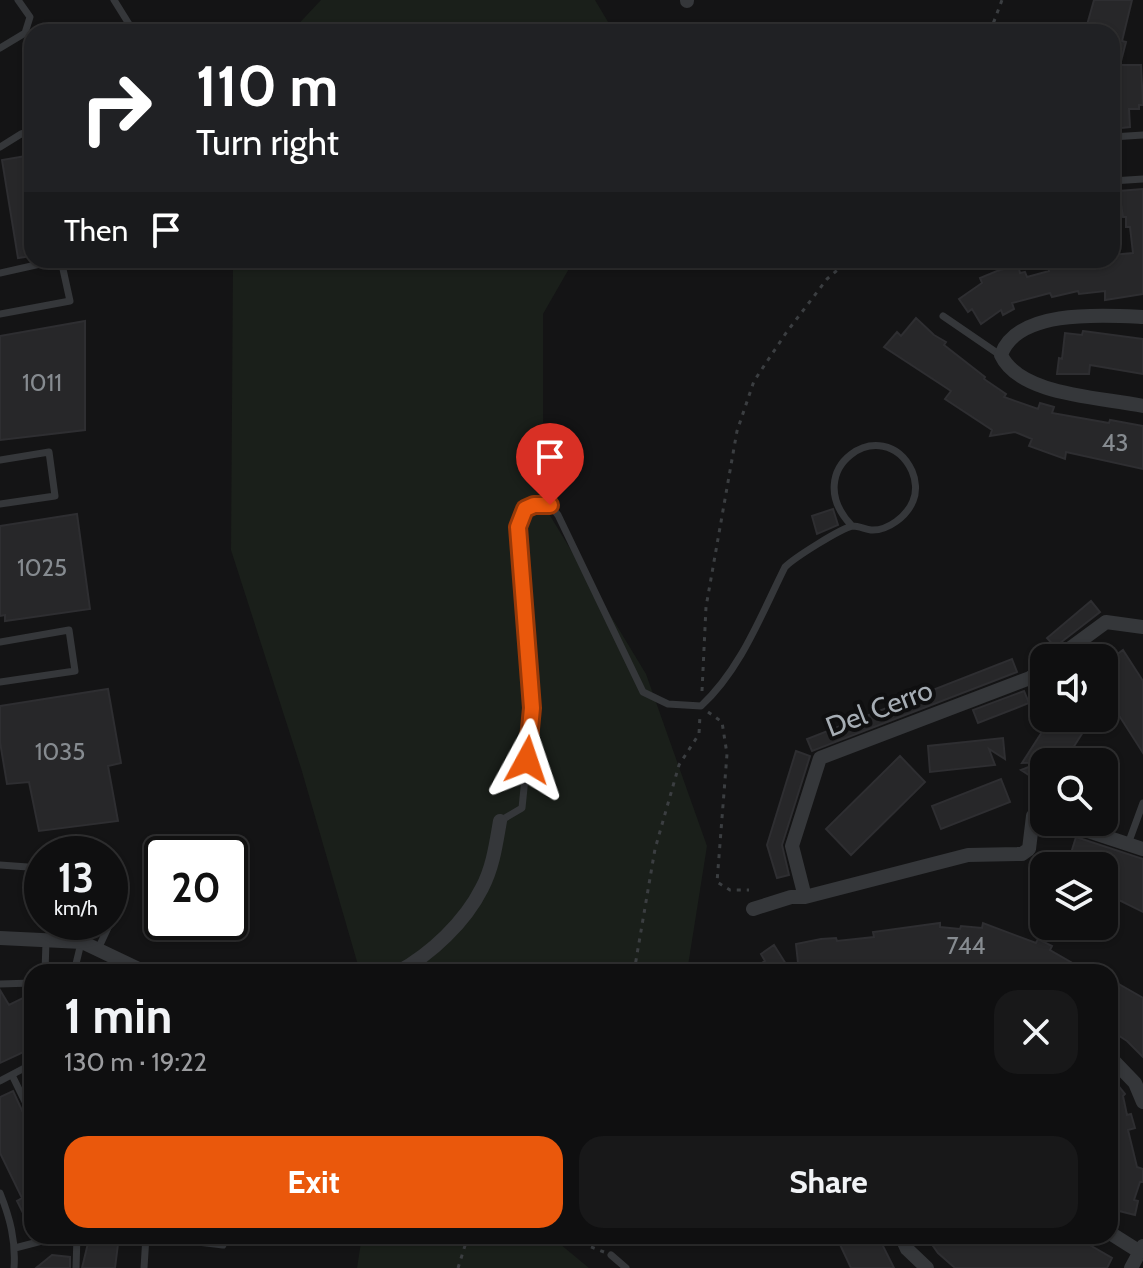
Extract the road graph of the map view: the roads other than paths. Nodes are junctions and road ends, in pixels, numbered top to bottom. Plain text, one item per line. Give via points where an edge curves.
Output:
1 (18, 0) edge
2 (114, 0) edge
3 (28, 24) edge
4 (129, 24) dead end
5 (24, 34) edge
6 (0, 48) edge
7 (24, 133) edge
8 (1143, 135) edge
9 (1120, 136) edge
10 (0, 147) edge
11 (1143, 179) edge
12 (1120, 180) edge
13 (24, 268) edge
14 (61, 268) edge
15 (0, 273) edge
16 (0, 314) edge
17 (943, 316) dead end
18 (1143, 317) edge
19 (1001, 355) junction
20 (1143, 406) edge
21 (0, 460) edge
22 (0, 504) edge
23 (852, 526) junction
24 (1143, 627) edge
25 (0, 642) edge
26 (1076, 644) edge
27 (1030, 678) edge
28 (0, 682) edge
29 (1143, 803) edge
30 (500, 821) joint
31 (1031, 836) edge
32 (1111, 836) edge
33 (1136, 846) edge
34 (0, 865) edge
35 (24, 867) edge
36 (805, 897) junction
37 (753, 909) dead end
38 (0, 938) edge
39 (24, 939) edge
40 (46, 940) edge
41 (58, 940) edge
42 (102, 940) edge
43 (82, 942) junction
44 (98, 949) junction
45 (45, 964) edge
46 (76, 964) edge
47 (129, 964) edge
48 (413, 964) edge
49 (24, 983) edge
50 (0, 984) edge
51 (1118, 1065) edge
52 (24, 1068) edge
53 (12, 1075) junction
54 (0, 1081) edge
55 (24, 1100) edge
56 (1143, 1102) edge
57 (0, 1193) edge
58 (1118, 1237) edge
59 (30, 1244) edge
60 (77, 1244) edge
61 (146, 1244) edge
62 (215, 1244) edge
63 (905, 1244) edge
64 (223, 1245) dead end
65 (15, 1248) junction
66 (1141, 1249) edge
67 (611, 1255) road end
68 (14, 1268) edge
69 (76, 1268) edge
70 (144, 1268) edge
71 (626, 1268) edge
72 (927, 1268) edge
73 (1131, 1268) edge

1 - 3 lane via 30,17
2 - 4 lane
5 - 6 lane
7 - 10 lane
8 - 9 lane
11 - 12 lane
13 - 15 lane
14 - 16 lane via 70,301
17 - 19 lane
18 - 19 street via 1058,319 1012,336
19 - 20 street via 1007,367 1041,388
21 - 22 lane via 49,452 55,496
23 - 23 lane via 875,530 902,519 914,499 916,479 907,460 892,449 871,445 851,453 838,467 833,490 837,507
23 - 30 lane via 785,567 736,663 701,706 668,704 643,692 558,515 550,505 525,509 518,527 532,708 522,808
24 - 26 street via 1106,622
25 - 28 lane via 69,630 75,671
27 - 36 street, Del Cerro via 820,758 792,846
29 - 33 lane
30 - 48 street via 482,889 449,933
31 - 36 street via 1029,849 1022,854 968,855
32 - 33 street
34 - 35 lane
36 - 37 street
38 - 39 street
40 - 45 lane
41 - 43 street
42 - 44 lane
43 - 44 street
43 - 46 lane
44 - 47 street
49 - 50 lane
51 - 56 street via 1135,1083
52 - 53 lane
53 - 54 lane
53 - 55 lane
57 - 65 lane
58 - 66 street
59 - 65 lane
60 - 69 lane
61 - 70 lane
62 - 64 lane
63 - 72 street
65 - 68 lane
66 - 73 street
67 - 71 lane

